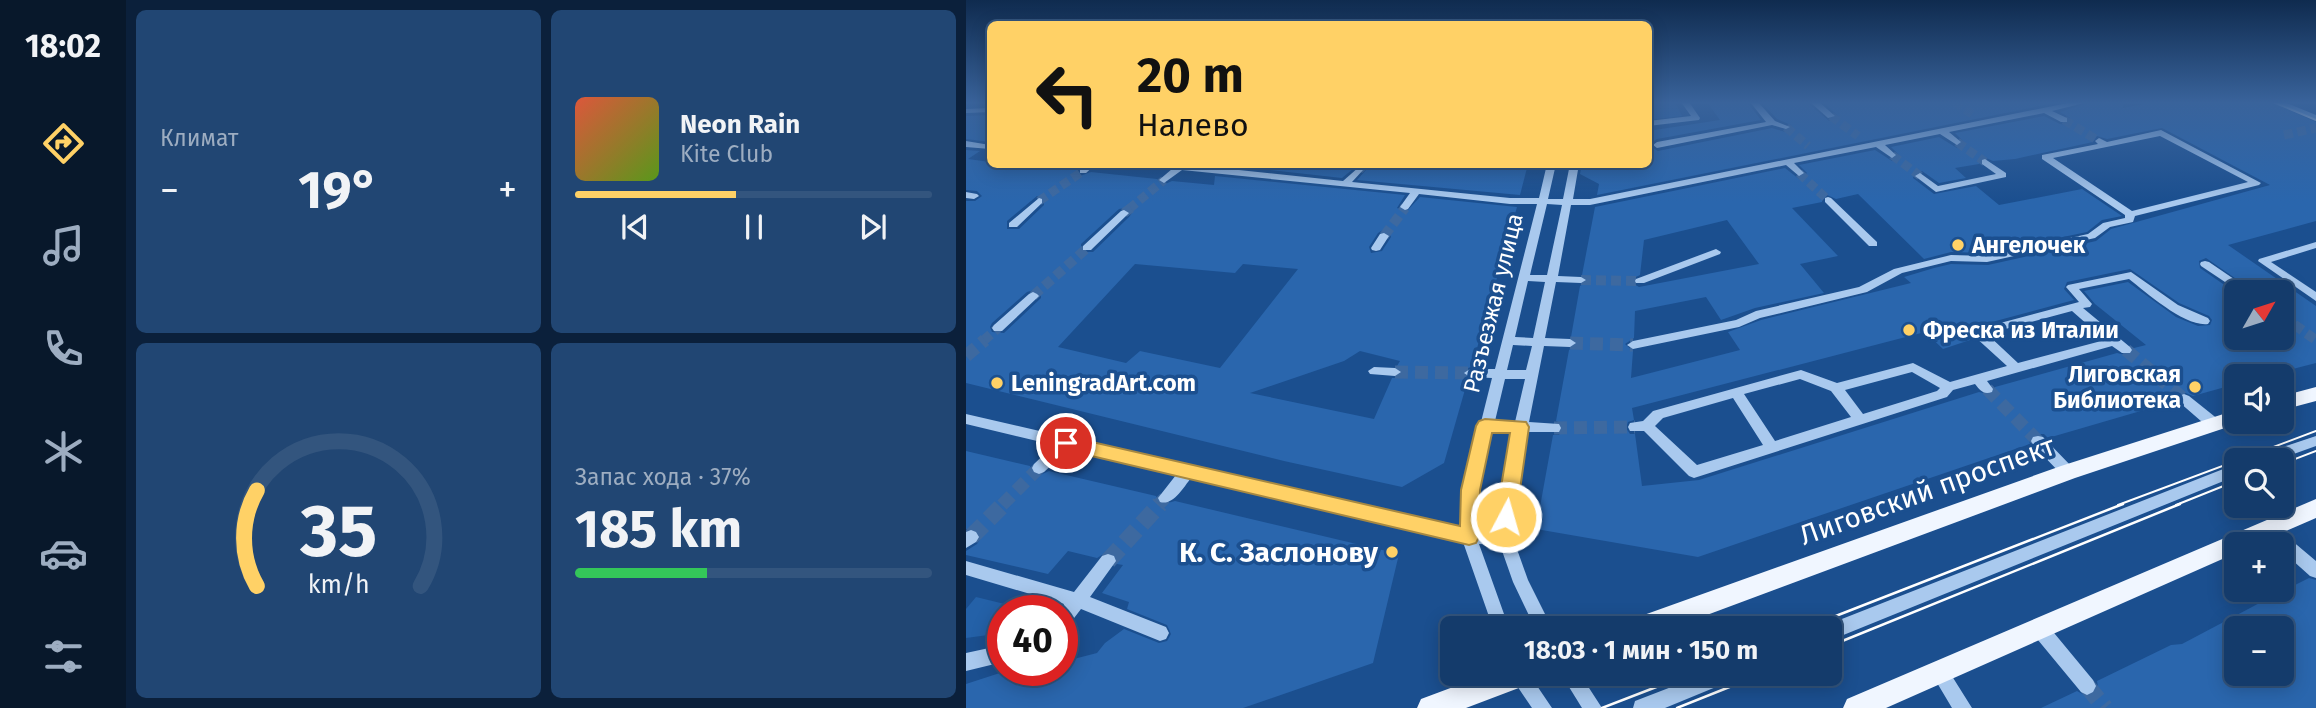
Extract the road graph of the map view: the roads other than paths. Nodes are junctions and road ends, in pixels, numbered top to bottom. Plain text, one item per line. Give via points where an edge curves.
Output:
1 (1709, 135) edge
2 (1921, 135) edge
3 (1948, 135) edge
4 (2149, 135) edge
5 (2165, 135) edge
6 (1858, 136) tunnel mouth
7 (1957, 142) tunnel mouth
8 (966, 144) edge
9 (1874, 144) junction
10 (1657, 145) dead end
11 (1808, 146) tunnel mouth
12 (987, 147) edge
13 (1820, 155) junction
14 (1892, 155) tunnel mouth
15 (1788, 162) junction
16 (1986, 162) tunnel mouth
17 (1087, 168) edge
18 (1179, 168) joint
19 (1212, 168) edge
20 (1551, 168) edge
21 (1574, 168) edge
22 (1359, 170) dead end
23 (1083, 171) dead end
24 (1800, 173) tunnel mouth
25 (1920, 176) tunnel mouth
26 (1164, 180) tunnel mouth
27 (1344, 185) junction
28 (1415, 193) junction
29 (1828, 200) tunnel mouth
30 (1039, 201) tunnel mouth
31 (1542, 203) junction
32 (1567, 203) junction
33 (1405, 207) tunnel mouth
34 (1124, 214) tunnel mouth
35 (2130, 214) junction
36 (1013, 225) dead end
37 (1384, 236) tunnel mouth
38 (1873, 244) dead end
39 (2316, 245) edge
40 (1087, 248) tunnel mouth
41 (1376, 248) dead end
42 (1716, 252) dead end
43 (2205, 264) dead end
44 (1523, 278) junction
45 (1552, 279) junction
46 (1581, 280) tunnel mouth
47 (2229, 280) edge
48 (1640, 281) tunnel mouth
49 (1033, 296) tunnel mouth
50 (2316, 297) edge
51 (2074, 307) junction
52 (2204, 321) dead end
53 (998, 328) tunnel mouth
54 (1507, 341) junction
55 (2114, 341) junction
56 (1538, 342) junction
57 (1570, 343) tunnel mouth
58 (1633, 345) tunnel mouth
59 (2126, 350) tunnel mouth
60 (2016, 368) junction
61 (1374, 371) dead end
62 (1395, 372) tunnel mouth
63 (1470, 373) tunnel mouth
64 (1499, 373) junction
65 (1531, 375) junction
66 (1977, 379) junction
67 (1949, 387) junction
68 (1836, 388) junction
69 (1987, 389) tunnel mouth
70 (1736, 392) junction
71 (2316, 394) edge
72 (2184, 399) tunnel mouth
73 (2294, 400) edge
74 (966, 419) edge
75 (1860, 419) junction
76 (2224, 421) edge
77 (2214, 424) junction
78 (1485, 426) junction
79 (1520, 427) junction
80 (1554, 428) tunnel mouth
81 (2038, 441) tunnel mouth
82 (2316, 441) edge
83 (1066, 443) junction
84 (1772, 447) junction
85 (2294, 449) edge
86 (1039, 468) tunnel mouth
87 (1188, 471) junction
88 (2068, 472) junction
89 (2224, 475) edge
90 (1165, 498) tunnel mouth
91 (2316, 508) edge
92 (2267, 529) junction
93 (2262, 532) edge
94 (1469, 537) junction
95 (1504, 538) junction
96 (2224, 553) edge
97 (1108, 561) tunnel mouth
98 (966, 568) edge
99 (2316, 571) edge
100 (1060, 595) edge
101 (1078, 599) edge
102 (1078, 600) edge
103 (1497, 616) edge
104 (1538, 616) edge
105 (1674, 616) edge
106 (1842, 627) edge
107 (2039, 628) junction
108 (1160, 633) dead end
109 (987, 657) edge
110 (966, 662) edge
111 (1939, 671) junction
112 (1488, 686) edge
113 (1528, 686) edge
114 (1578, 686) edge
115 (1697, 686) edge
116 (2087, 686) tunnel mouth
117 (1430, 708) edge
118 (1544, 708) edge
119 (1593, 708) edge
120 (1642, 708) edge
121 (1856, 708) edge
122 (1963, 708) edge

1 - 10 street
2 - 9 street
3 - 7 street
4 - 35 street via 2045,157
5 - 35 street via 2256,183
6 - 9 street
8 - 12 street
9 - 13 street
9 - 14 street
11 - 13 street
13 - 15 street
15 - 24 street
15 - 32 street
16 - 25 street via 2003,175 1936,189
17 - 23 street
18 - 19 street
18 - 26 street
19 - 27 street
20 - 31 street, Разъезжая улица
21 - 32 street
22 - 27 street
27 - 28 street
28 - 31 street
28 - 33 street
29 - 38 street
30 - 36 street
31 - 32 street
31 - 44 street, Разъезжая улица
32 - 45 street
34 - 40 street
35 - 58 street via 2130,220 2107,225 2091,236 1987,259 1951,258 1898,271 1863,290
37 - 41 street
39 - 50 street via 2263,261
42 - 48 street
43 - 47 street
44 - 45 street
44 - 54 street, Разъезжая улица
45 - 46 street
45 - 56 street
49 - 53 street
51 - 52 street via 2086,304 2072,287 2131,275 2174,308
51 - 55 street
51 - 60 street via 1978,333
54 - 56 street
54 - 64 street, Разъезжая улица
55 - 59 street
55 - 60 street
56 - 57 street
56 - 65 street
60 - 66 street
61 - 62 street
63 - 64 street
64 - 65 street
64 - 78 street, Разъезжая улица
65 - 79 street
66 - 67 street
66 - 69 street
67 - 68 street via 1913,367
67 - 75 street via 1942,394
68 - 70 street via 1801,374
68 - 75 street
70 - 84 street
70 - 84 street via 1658,414 1641,426 1694,472
71 - 73 main road
72 - 77 street
74 - 83 street
75 - 84 street
76 - 77 main road, Лиговский проспект
77 - 88 main road, Лиговский проспект
78 - 79 street
78 - 94 street, Разъезжая улица via 1471,490
79 - 80 street
79 - 95 street
81 - 88 street
82 - 85 street
83 - 86 street
83 - 87 street
87 - 90 street
87 - 94 street
88 - 105 main road, Лиговский проспект
89 - 106 street
91 - 92 main road
92 - 93 main road
92 - 99 street
94 - 95 street
94 - 103 street
95 - 104 street
96 - 107 main road
97 - 101 street
98 - 100 street
102 - 108 street
107 - 111 main road
107 - 116 street
109 - 110 street
111 - 121 main road
111 - 122 street
112 - 117 main road
113 - 118 street
114 - 119 street
115 - 120 street

